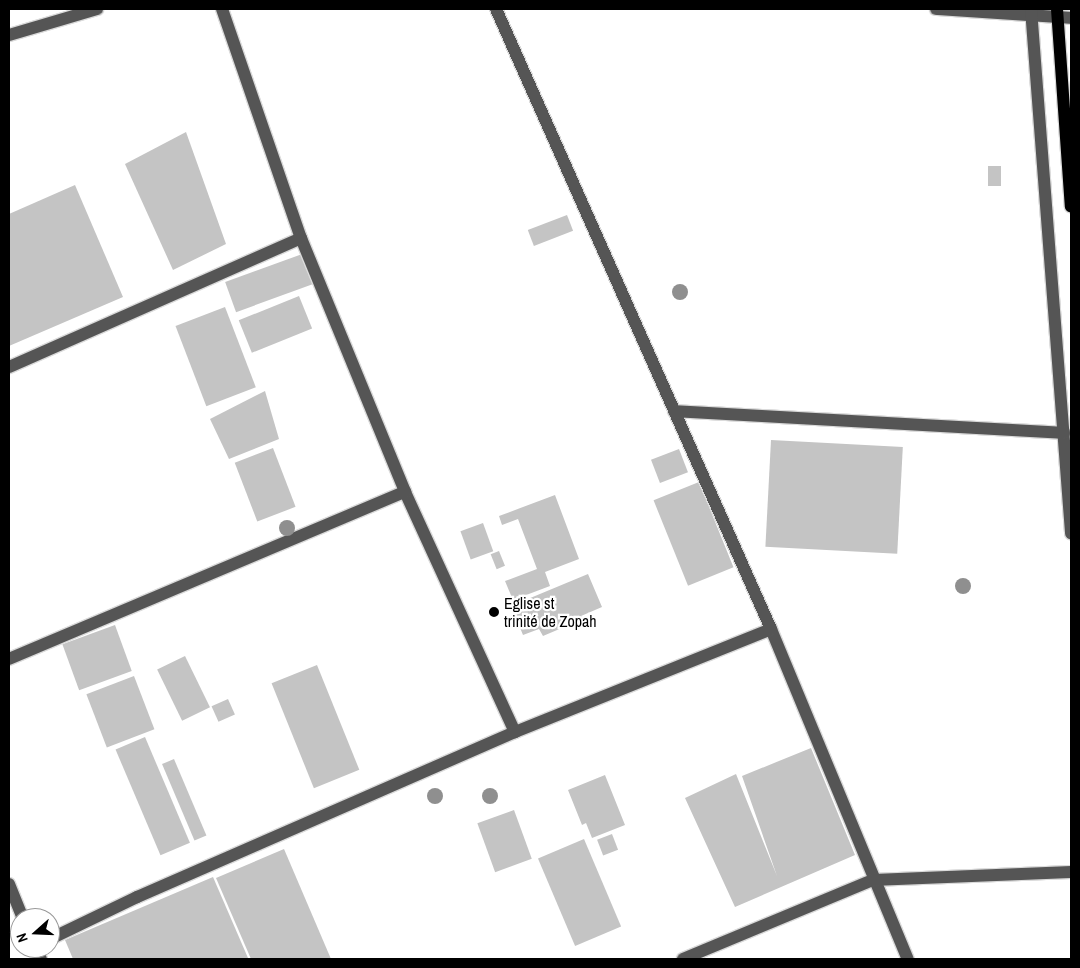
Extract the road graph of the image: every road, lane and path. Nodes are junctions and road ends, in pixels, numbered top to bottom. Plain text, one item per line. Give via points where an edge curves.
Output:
1 (97, 9) edge
2 (222, 9) edge
3 (496, 9) edge
4 (936, 9) edge
5 (1032, 12) edge
6 (1058, 13) edge
7 (1071, 18) edge
8 (9, 35) edge
9 (1071, 207) edge
10 (301, 238) junction
11 (9, 367) edge
12 (674, 411) junction
13 (1064, 433) junction
14 (405, 492) junction
15 (1071, 533) edge
16 (771, 629) junction
17 (9, 659) edge
18 (515, 732) junction
19 (1071, 872) edge
20 (873, 880) junction
21 (9, 884) edge
22 (19, 908) edge
23 (60, 934) edge
24 (683, 959) edge
25 (908, 959) edge

1 - 8 street
2 - 10 street
3 - 12 street
4 - 5 street
5 - 6 street
5 - 13 street
6 - 7 street
6 - 9 main road
10 - 11 street
10 - 14 street
12 - 13 street
12 - 16 street
13 - 15 street
14 - 17 street
14 - 18 street
16 - 18 street
16 - 20 street
18 - 23 street via 137,897
19 - 20 street
20 - 24 street
20 - 25 street
21 - 22 street

